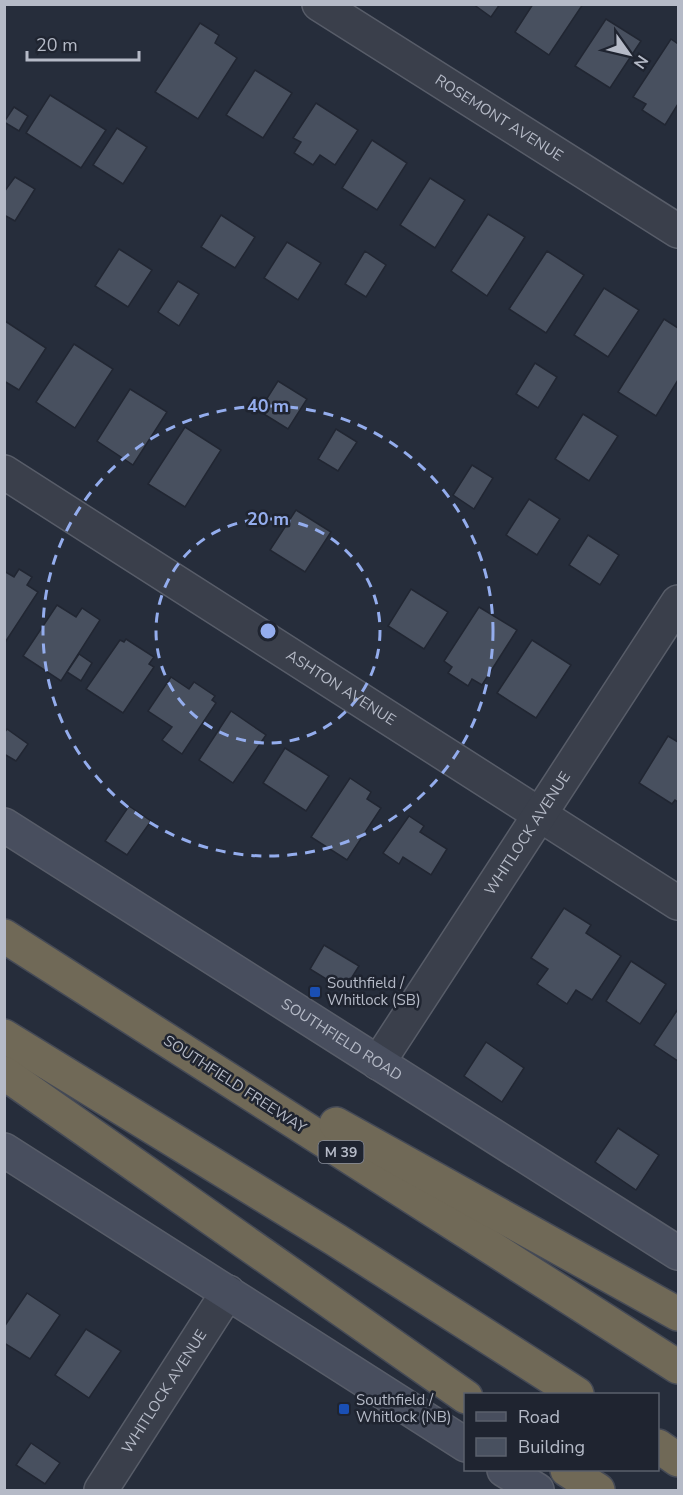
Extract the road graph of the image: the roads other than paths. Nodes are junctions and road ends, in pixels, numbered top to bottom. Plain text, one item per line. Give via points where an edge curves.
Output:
1 (319, 4) edge
2 (678, 231) edge
3 (4, 472) edge
4 (678, 602) edge
5 (541, 815) junction
6 (4, 825) edge
7 (678, 903) edge
8 (4, 936) edge
9 (58, 971) junction
10 (4, 1036) edge
11 (378, 1063) junction
12 (4, 1073) edge
13 (4, 1150) edge
14 (678, 1253) edge
15 (228, 1292) junction
16 (678, 1314) edge
17 (678, 1367) edge
18 (574, 1393) edge
19 (464, 1396) edge
20 (464, 1444) edge
21 (659, 1447) edge
22 (678, 1460) edge
23 (506, 1471) edge
24 (568, 1471) edge
25 (101, 1491) edge
26 (537, 1491) edge
27 (598, 1491) edge

1 - 2 street, ROSEMONT AVENUE
3 - 5 street, ASHTON AVENUE
4 - 5 street, WHITLOCK AVENUE
5 - 7 street, ASHTON AVENUE
5 - 11 street, WHITLOCK AVENUE
6 - 11 main road, SOUTHFIELD ROAD
8 - 9 highway, SOUTHFIELD FREEWAY / M 39
9 - 16 highway
9 - 17 highway, SOUTHFIELD FREEWAY / M 39
10 - 18 highway via 336,1240
11 - 14 main road, SOUTHFIELD ROAD
12 - 19 highway
13 - 15 main road
15 - 20 main road
15 - 25 street, WHITLOCK AVENUE
21 - 22 highway
23 - 26 main road
24 - 27 highway

